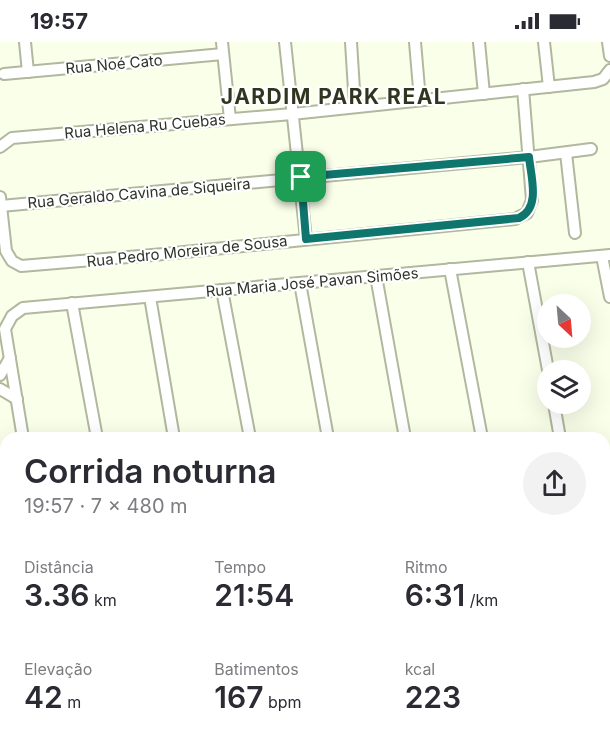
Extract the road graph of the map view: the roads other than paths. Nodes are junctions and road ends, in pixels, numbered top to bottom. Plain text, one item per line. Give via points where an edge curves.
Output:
1 (25, 42) edge
2 (222, 42) edge
3 (285, 42) edge
4 (351, 42) edge
5 (415, 42) edge
6 (479, 42) edge
7 (544, 42) edge
8 (608, 42) edge
9 (223, 54) junction
10 (610, 56) edge
11 (28, 72) junction
12 (610, 72) edge
13 (4, 74) dead end
14 (549, 87) junction
15 (523, 89) junction
16 (484, 94) junction
17 (420, 100) junction
18 (356, 106) junction
19 (292, 114) junction
20 (230, 119) junction
21 (1, 146) edge
22 (591, 149) dead end
23 (566, 153) junction
24 (529, 157) junction
25 (301, 177) junction
26 (0, 197) edge
27 (1, 206) edge
28 (575, 233) dead end
29 (306, 239) junction
30 (606, 255) edge
31 (528, 262) junction
32 (450, 269) junction
33 (376, 276) junction
34 (300, 283) junction
35 (222, 290) junction
36 (150, 297) junction
37 (610, 297) edge
38 (72, 303) junction
39 (10, 358) junction
40 (546, 360) edge
41 (0, 375) edge
42 (0, 389) edge
43 (17, 399) junction
44 (556, 414) edge
45 (22, 432) edge
46 (96, 432) edge
47 (173, 432) edge
48 (249, 432) edge
49 (327, 432) edge
50 (404, 432) edge
51 (481, 432) edge
52 (559, 432) edge

1 - 11 street
2 - 9 street
3 - 19 street
4 - 18 street
5 - 17 street
6 - 16 street
7 - 14 street
8 - 10 street
9 - 11 street, Rua Noé Cato
9 - 20 street
11 - 13 street, Rua Noé Cato
12 - 14 street, Rua Helena Ru Cuebas via 597,82
14 - 15 street, Rua Helena Ru Cuebas
15 - 16 street, Rua Helena Ru Cuebas
15 - 24 street, Rua Pedro Moreira de Sousa
16 - 17 street, Rua Helena Ru Cuebas
17 - 18 street, Rua Helena Ru Cuebas
18 - 19 street, Rua Helena Ru Cuebas
19 - 20 street, Rua Helena Ru Cuebas
19 - 25 street
20 - 21 street, Rua Helena Ru Cuebas via 12,138
22 - 23 street, Rua Geraldo Cavina de Siqueira
23 - 24 street, Rua Geraldo Cavina de Siqueira
23 - 28 street
24 - 25 street, Rua Geraldo Cavina de Siqueira
24 - 29 street, Rua Pedro Moreira de Sousa via 532,204 519,218
25 - 27 street, Rua Geraldo Cavina de Siqueira
25 - 29 street
26 - 27 street
27 - 29 street, Rua Pedro Moreira de Sousa via 6,251 21,266
30 - 31 street, Rua Maria José Pavan Simões
30 - 37 street
31 - 32 street, Rua Maria José Pavan Simões
31 - 40 street
32 - 33 street, Rua Maria José Pavan Simões
32 - 51 street
33 - 34 street, Rua Maria José Pavan Simões
33 - 50 street
34 - 35 street, Rua Maria José Pavan Simões
34 - 49 street
35 - 36 street, Rua Maria José Pavan Simões
35 - 48 street
36 - 38 street, Rua Maria José Pavan Simões
36 - 47 street
38 - 39 street, Rua Maria José Pavan Simões via 27,307 15,312 5,329
38 - 46 street
39 - 41 street
39 - 43 street
42 - 43 street
43 - 45 street
44 - 52 street

